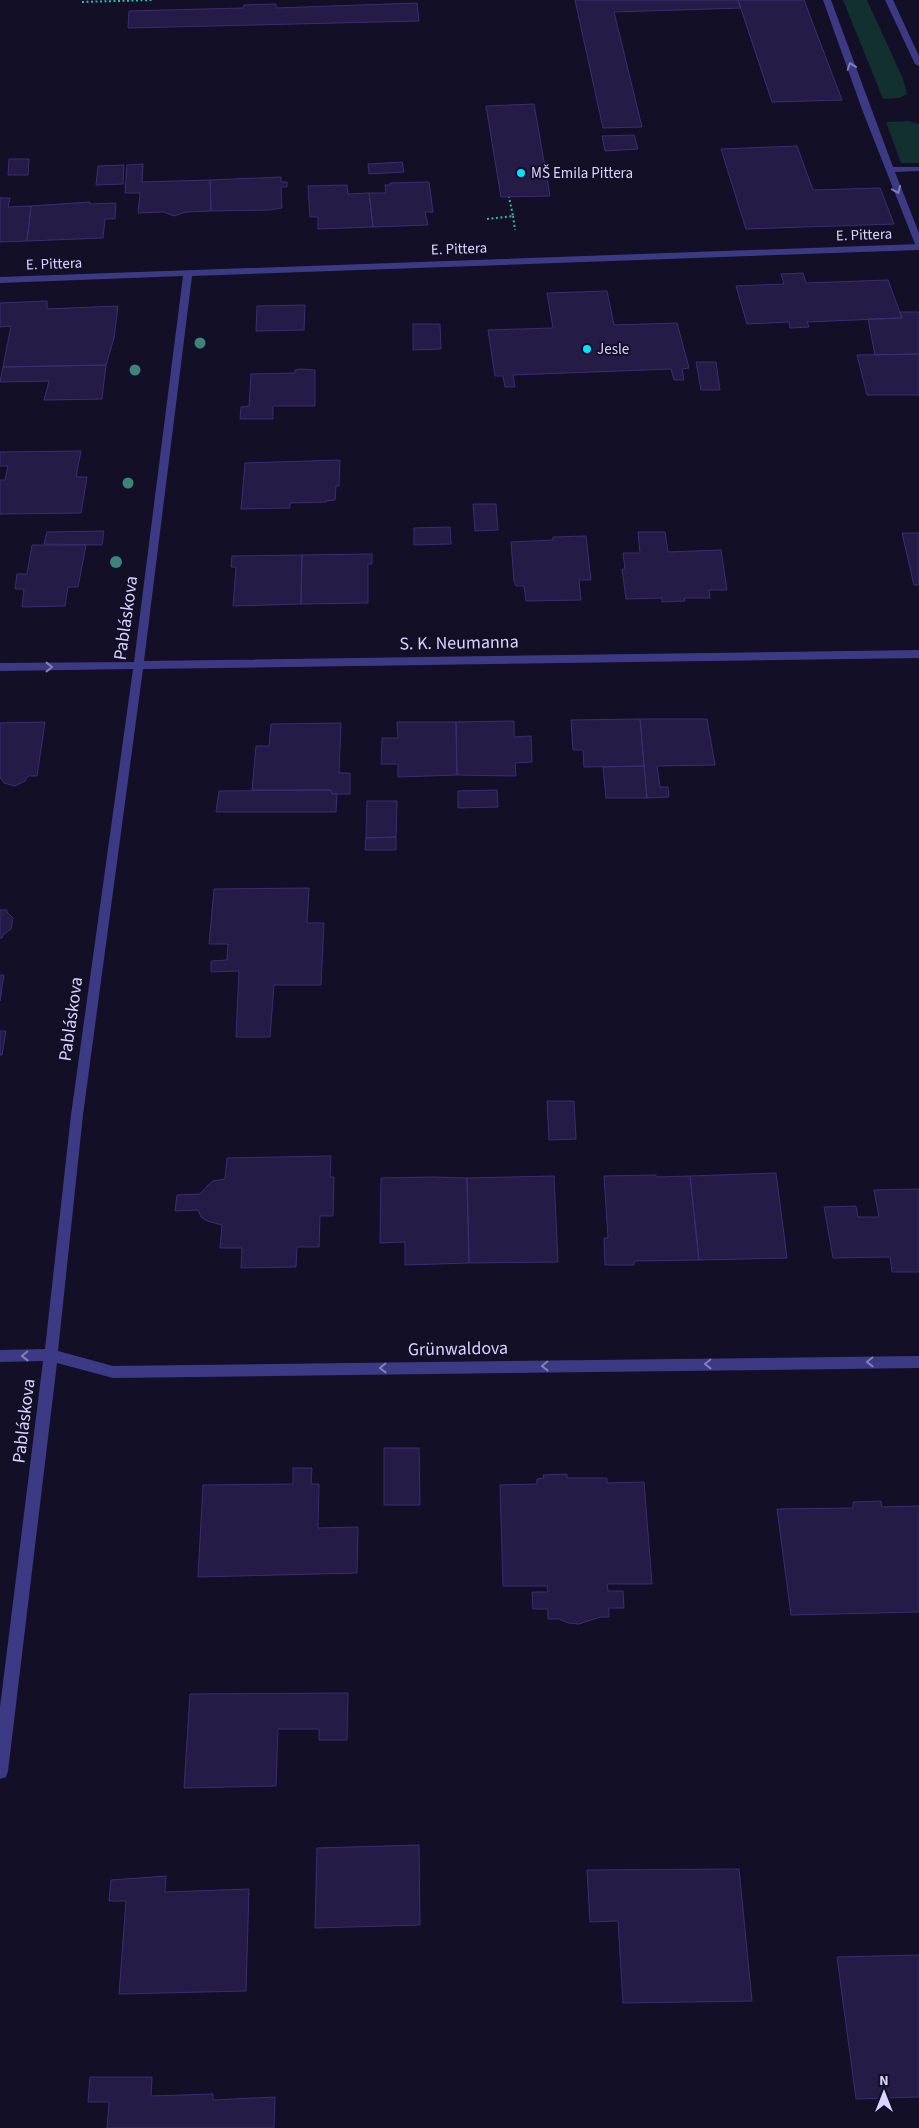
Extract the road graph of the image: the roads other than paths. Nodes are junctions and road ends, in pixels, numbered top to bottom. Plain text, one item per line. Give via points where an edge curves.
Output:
1 (828, 0) edge
2 (889, 0) edge
3 (919, 64) edge
4 (919, 169) edge
5 (890, 170) junction
6 (919, 246) edge
7 (188, 273) junction
8 (0, 280) edge
9 (919, 654) edge
10 (138, 666) junction
11 (0, 667) edge
12 (50, 1355) junction
13 (0, 1356) edge
14 (919, 1362) edge
15 (0, 1771) edge

5 -> 1 street
2 - 3 street
4 - 5 street
5 -> 6 street
6 - 7 street, E. Pittera
7 - 8 street, E. Pittera
7 - 10 street, Pabláskova
9 - 10 street, S. K. Neumanna
11 -> 10 street, S. K. Neumanna
10 - 12 street, Pabláskova via 77,1116
12 -> 13 street, Grünwaldova
14 -> 12 street, Grünwaldova via 113,1372
12 - 15 street, Pabláskova

